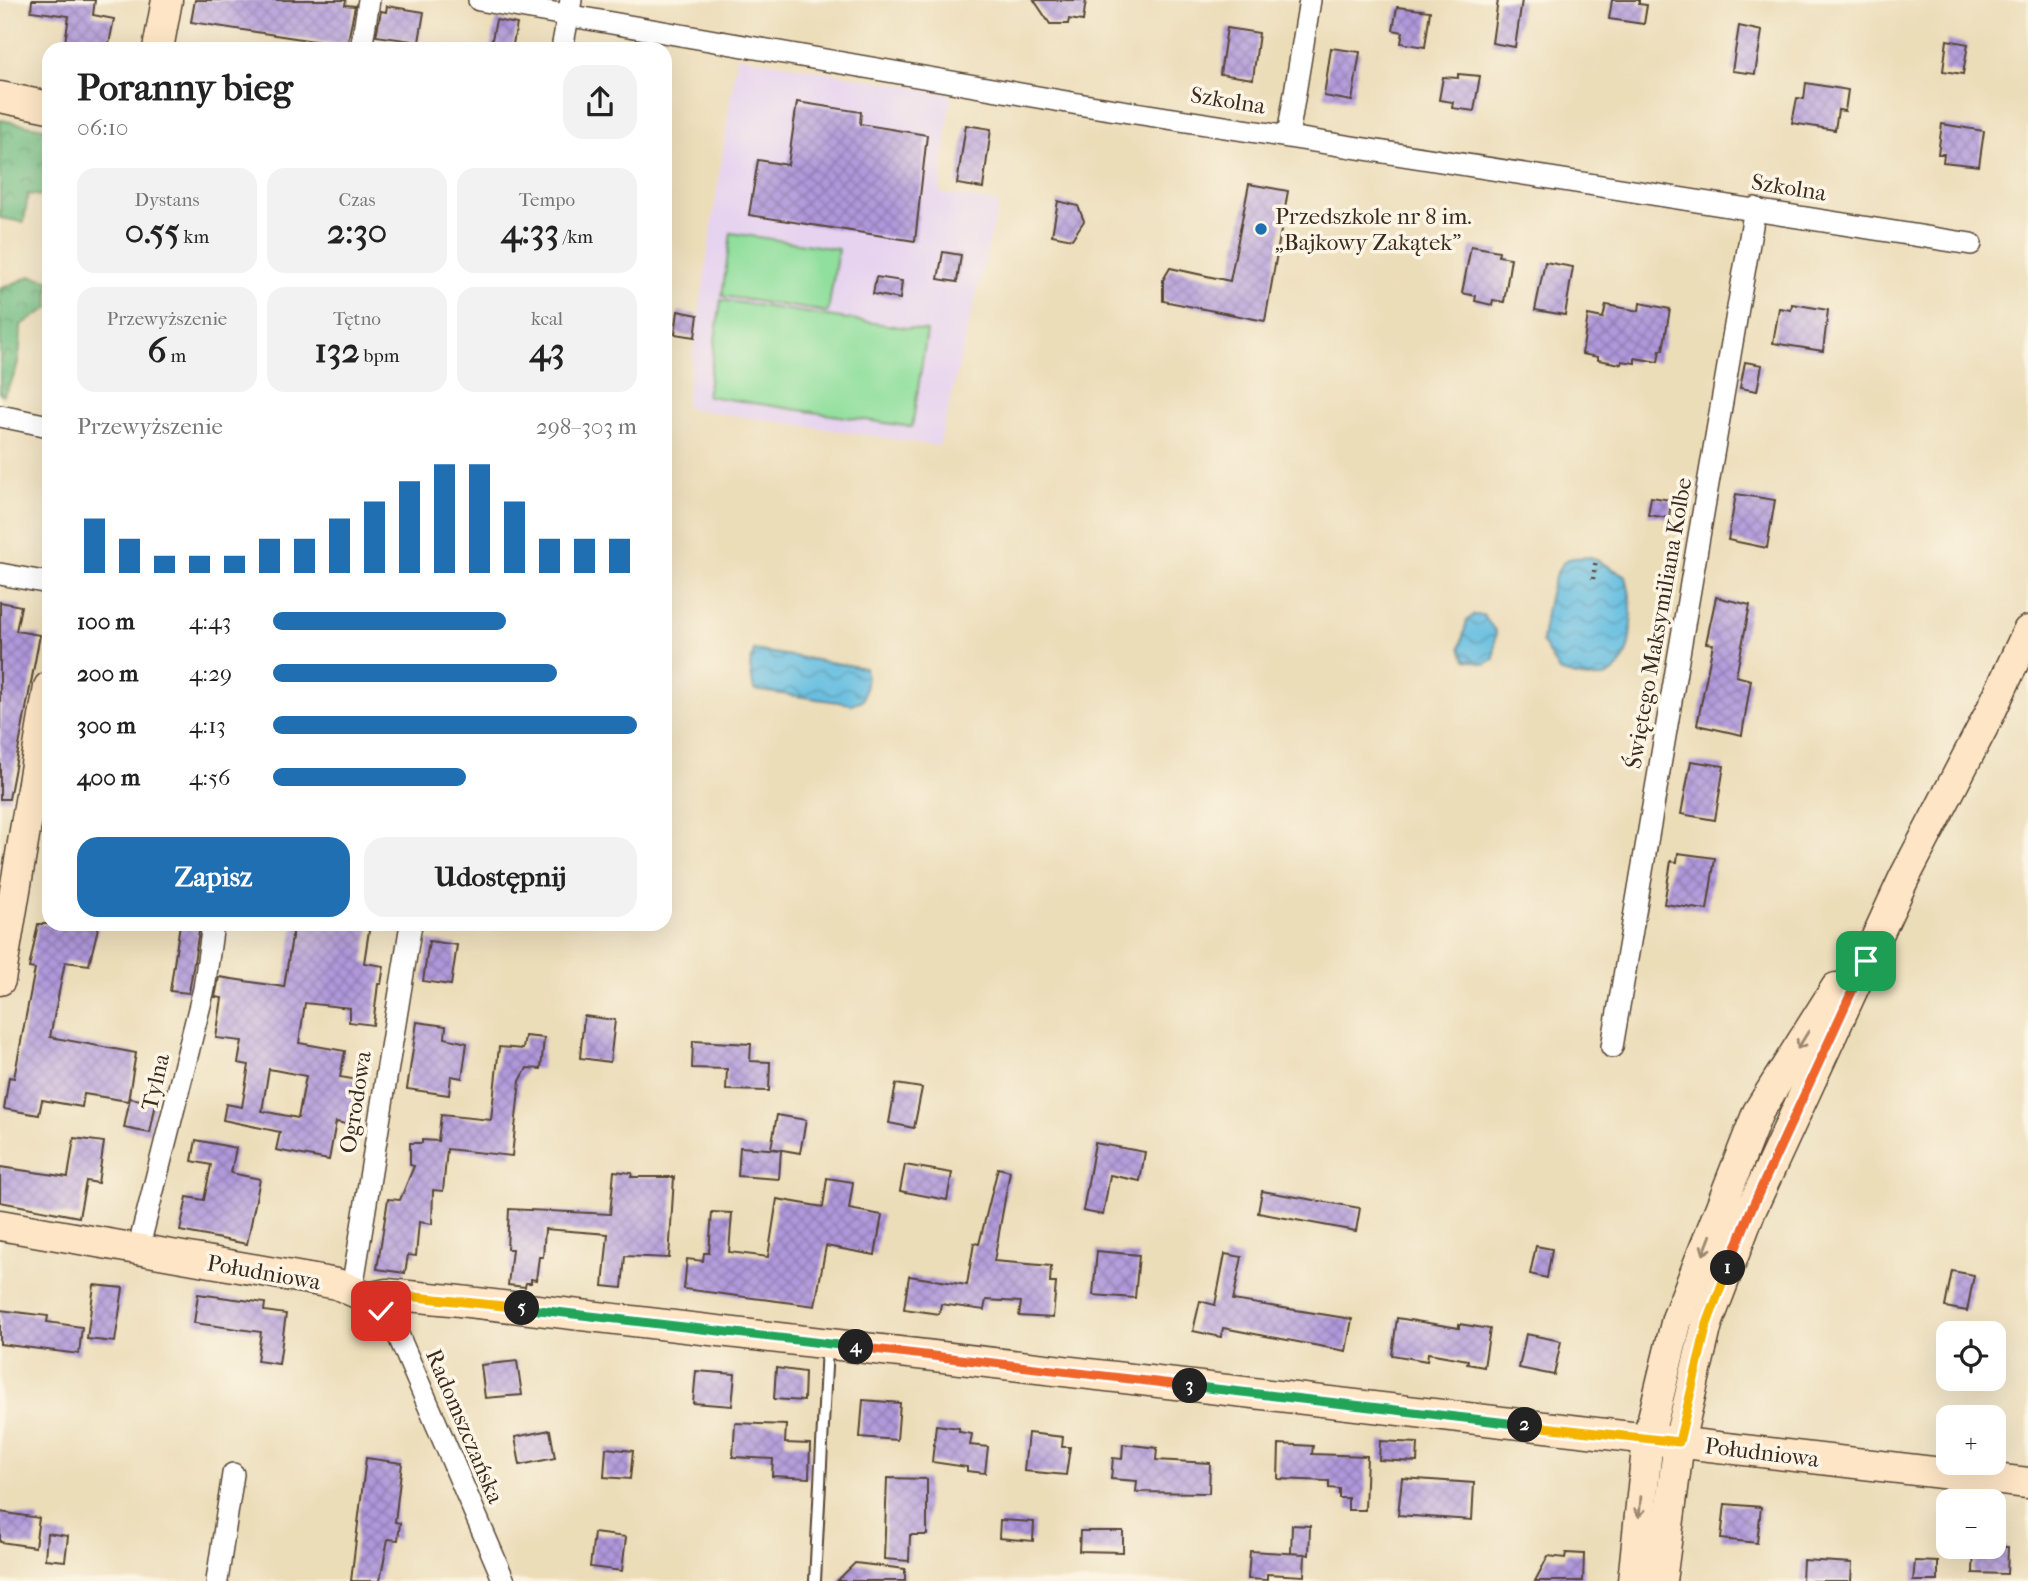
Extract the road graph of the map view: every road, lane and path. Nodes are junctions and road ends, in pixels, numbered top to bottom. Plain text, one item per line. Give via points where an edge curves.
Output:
1 (167, 0) edge
2 (369, 0) edge
3 (479, 0) edge
4 (1310, 0) edge
5 (569, 8) edge
6 (159, 42) edge
7 (362, 42) edge
8 (563, 42) edge
9 (0, 97) edge
10 (42, 106) edge
11 (1288, 136) junction
12 (1755, 208) junction
13 (1971, 244) dead end
14 (0, 416) edge
15 (42, 421) edge
16 (1596, 559) dead end
17 (0, 574) edge
18 (1593, 579) dead end
19 (42, 582) edge
20 (2028, 631) edge
21 (42, 729) edge
22 (1904, 878) junction
23 (212, 931) edge
24 (410, 931) edge
25 (0, 980) edge
26 (1612, 1047) dead end
27 (0, 1225) edge
28 (138, 1250) junction
29 (360, 1293) junction
30 (827, 1337) junction
31 (1648, 1439) junction
32 (1679, 1442) junction
33 (233, 1474) dead end
34 (2028, 1483) edge
35 (217, 1581) edge
36 (504, 1581) edge
37 (815, 1581) edge
38 (1633, 1581) edge
39 (1661, 1581) edge

1 - 6 street
2 - 7 street
3 - 5 street, Szkolna
4 - 11 street
5 - 8 street
5 - 11 street, Szkolna via 1070,103
9 - 10 street
11 - 12 street, Szkolna
12 - 13 street, Szkolna
12 - 26 street, Świętego Maksymiliana Kolbe
14 - 15 street
16 - 18 path
17 - 19 street
20 - 22 street
21 - 25 street
22 -> 31 street via 1758,1112 1678,1320
22 - 32 street via 1750,1212 1707,1324
23 - 28 street, Tylna via 204,989
24 - 29 street, Ogrodowa
27 - 28 street, Południowa
28 - 29 street, Południowa via 337,1284
29 - 30 street, Południowa
29 - 36 street, Radomszczańska via 396,1329
30 - 31 street, Południowa
30 - 37 lane
31 - 32 street, Południowa
31 -> 38 street
32 - 34 street, Południowa
32 - 39 street
33 - 35 street

